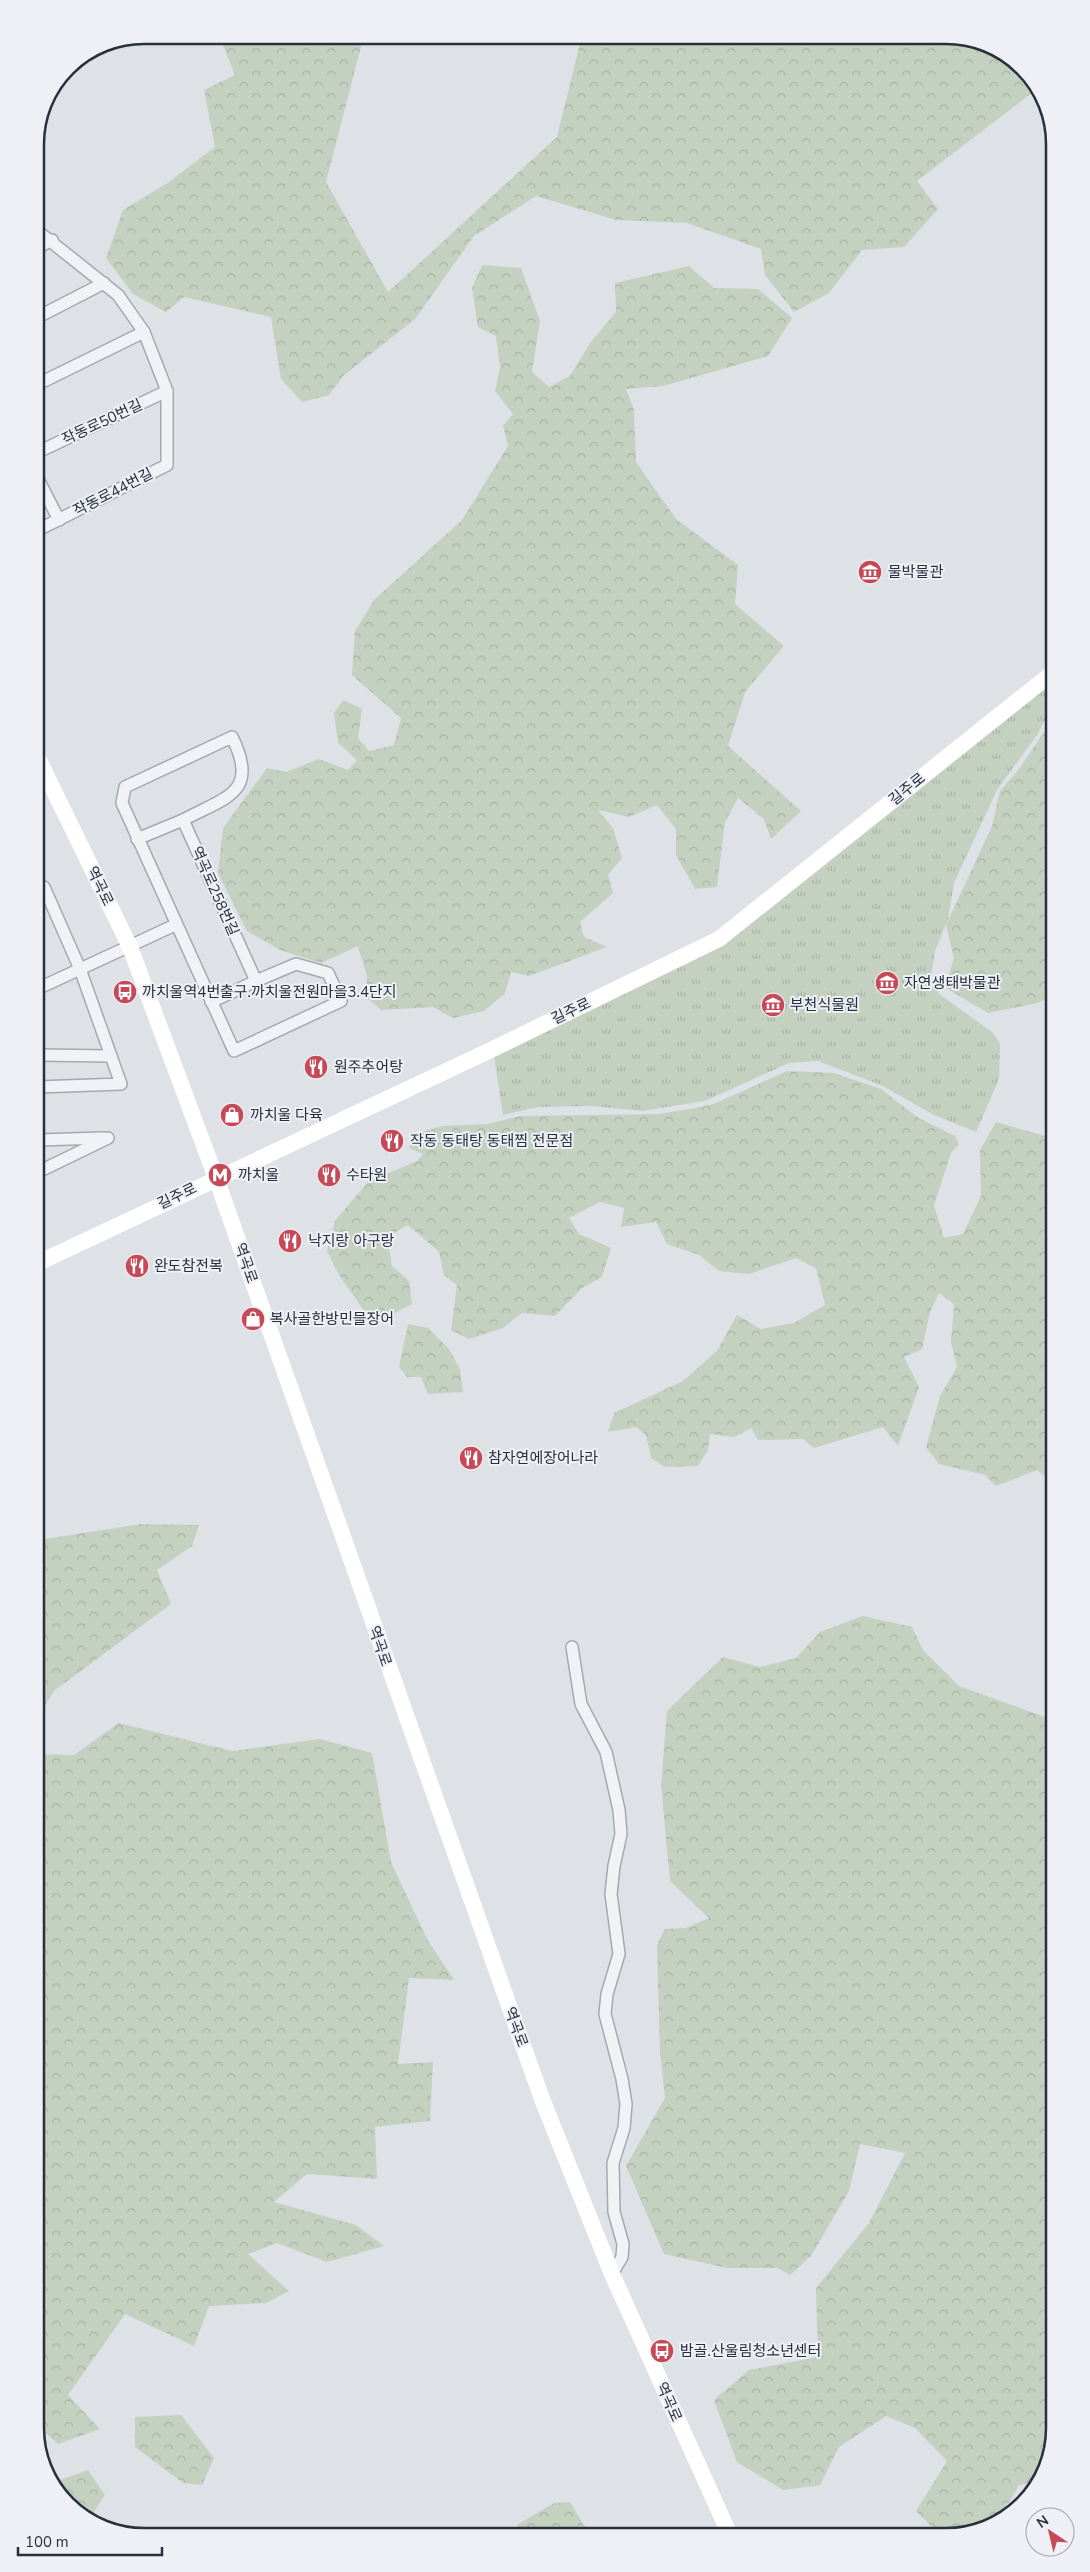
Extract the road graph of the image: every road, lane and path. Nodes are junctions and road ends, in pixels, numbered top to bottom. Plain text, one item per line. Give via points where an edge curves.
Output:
1 (44, 235) edge
2 (52, 240) junction
3 (44, 244) edge
4 (104, 283) junction
5 (44, 314) edge
6 (144, 332) junction
7 (44, 381) edge
8 (167, 391) junction
9 (44, 449) edge
10 (44, 491) edge
11 (59, 520) junction
12 (44, 527) edge
13 (1046, 678) edge
14 (44, 770) edge
15 (183, 820) junction
16 (137, 839) junction
17 (44, 887) edge
18 (175, 925) junction
19 (130, 947) junction
20 (80, 969) junction
21 (256, 981) junction
22 (44, 982) edge
23 (211, 1002) junction
24 (44, 1056) edge
25 (111, 1056) junction
26 (44, 1087) edge
27 (44, 1140) edge
28 (44, 1169) edge
29 (216, 1178) junction
30 (44, 1260) edge
31 (572, 1647) dead end
32 (612, 2274) junction
33 (727, 2528) edge

1 - 2 street
2 - 3 street
2 - 4 street
4 - 5 street
4 - 6 street via 118,295
6 - 7 street
6 - 8 street
8 - 9 street, 작동로50번길
8 - 11 street, 작동로44번길 via 167,464
10 - 11 street
11 - 12 street, 작동로44번길
13 - 29 street, 길주로 via 718,939 493,1049
14 - 19 street, 역곡로
15 - 16 street
15 - 16 street via 235,792 244,775 241,755 232,737 124,787 122,803
15 - 21 street, 역곡로258번길
16 - 18 street
17 - 20 street
18 - 19 street
18 - 23 street
19 - 20 street
19 - 29 street, 역곡로
20 - 22 street
20 - 25 street
21 - 23 street
21 - 23 street via 296,964 328,973 341,1001 234,1051
24 - 25 street
25 - 26 street via 121,1084
27 - 28 street via 108,1138
29 - 30 street, 길주로
29 - 32 street, 역곡로 via 538,2090
31 - 32 street via 581,1704 606,1752 621,1834 611,1894 619,1954 606,1994 605,2014 626,2104 624,2128 612,2163 614,2212 623,2244 622,2258
32 - 33 street, 역곡로

